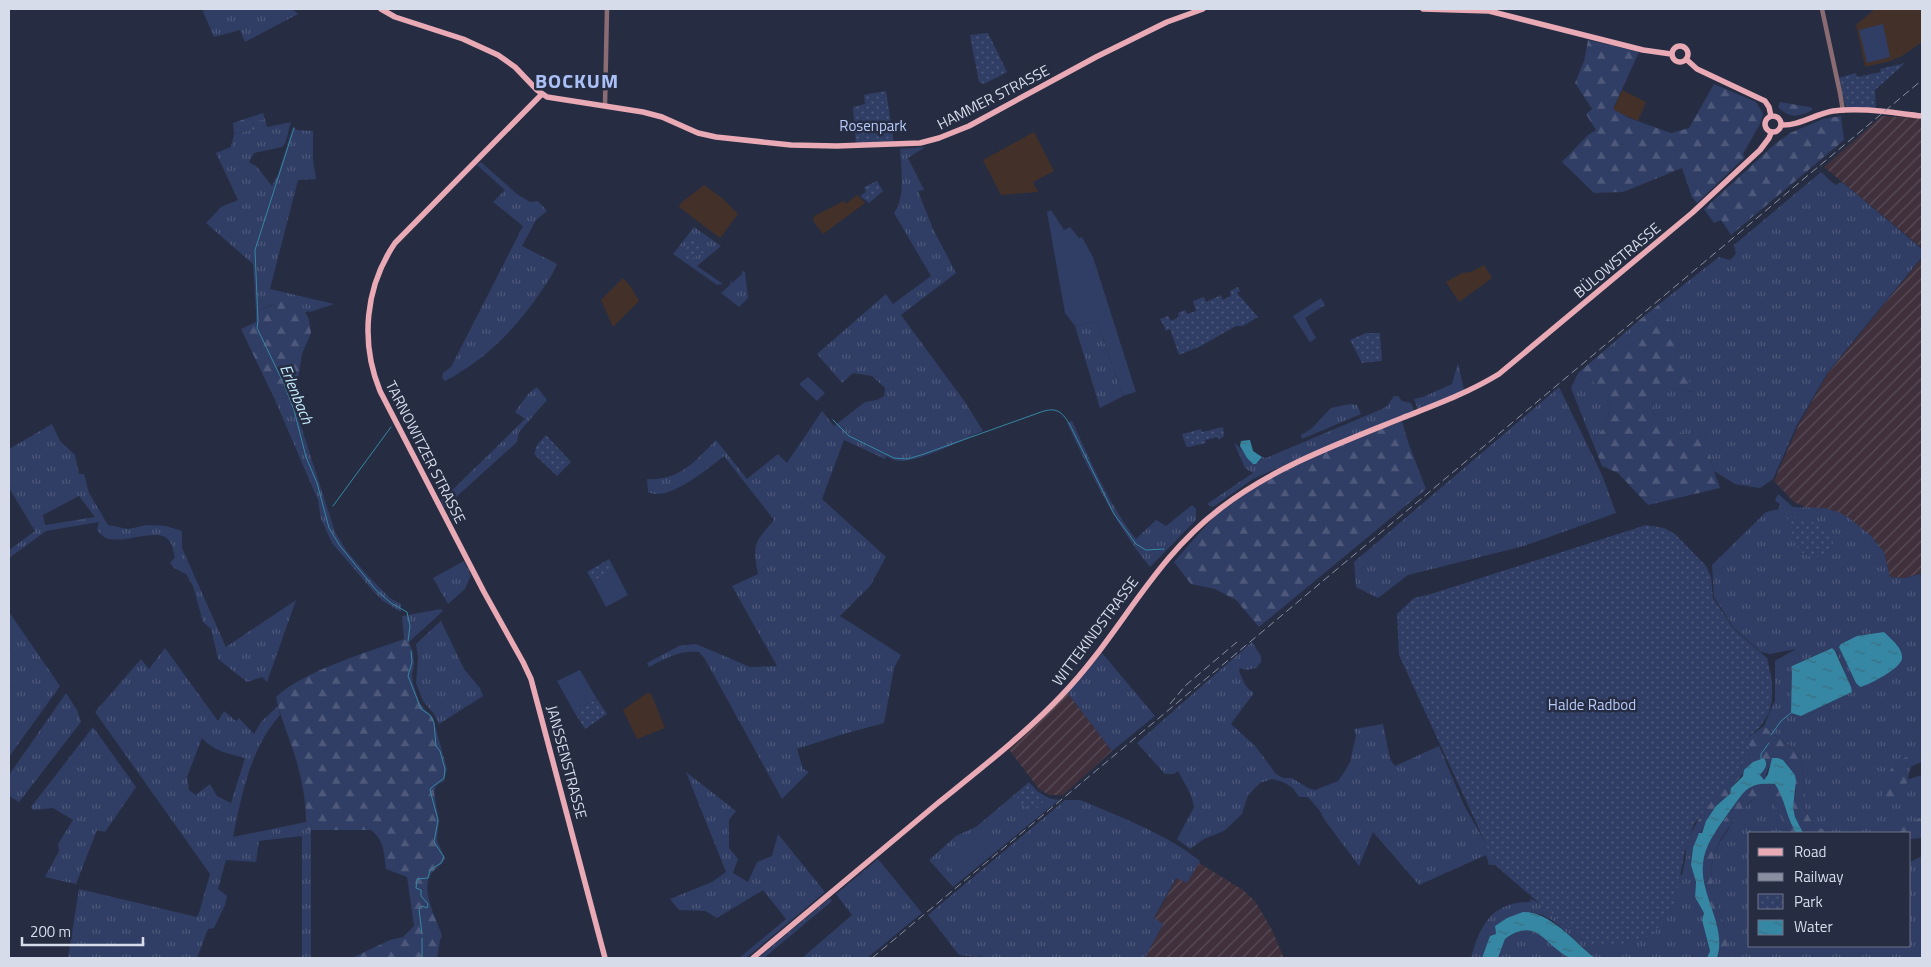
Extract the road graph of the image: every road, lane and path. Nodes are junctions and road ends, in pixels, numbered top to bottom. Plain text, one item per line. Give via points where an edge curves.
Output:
1 (381, 9) edge
2 (607, 9) edge
3 (1203, 9) edge
4 (1422, 9) edge
5 (1822, 9) edge
6 (1671, 54) junction
7 (1686, 59) junction
8 (542, 94) junction
9 (605, 105) junction
10 (1842, 111) junction
11 (1771, 116) junction
12 (1922, 116) edge
13 (1781, 125) junction
14 (1771, 133) junction
15 (1467, 392) joint
16 (479, 583) joint
17 (605, 958) edge
18 (753, 958) edge

1 - 8 main road via 486,50 515,67
2 - 9 street
3 - 9 main road, HAMMER STRASSE via 1167,22 969,126 920,143 791,145 716,137 656,115
4 - 6 main road via 1489,11 1643,50
5 - 10 street
6 - 7 main road via 1678,62
6 - 7 main road via 1674,47 1682,45 1688,53
7 - 11 main road via 1697,69 1765,101
8 - 9 main road, HAMMER STRASSE via 562,101
8 - 16 main road, TARNOWITZER STRASSE via 395,243 381,269 370,302 368,345 377,384
10 - 12 main road
10 - 13 main road via 1823,113 1789,126
11 - 13 main road via 1779,119
11 - 14 main road via 1764,123
13 - 14 main road via 1778,131
14 - 15 main road, BÜLOWSTRASSE via 1748,161 1678,225 1508,367
15 - 18 main road, WITTEKINDSTRASSE via 1298,462 1217,510 1182,542 1156,572 1092,661 1054,703 1005,748
16 - 17 main road, JANSSENSTRASSE via 524,662 535,690

